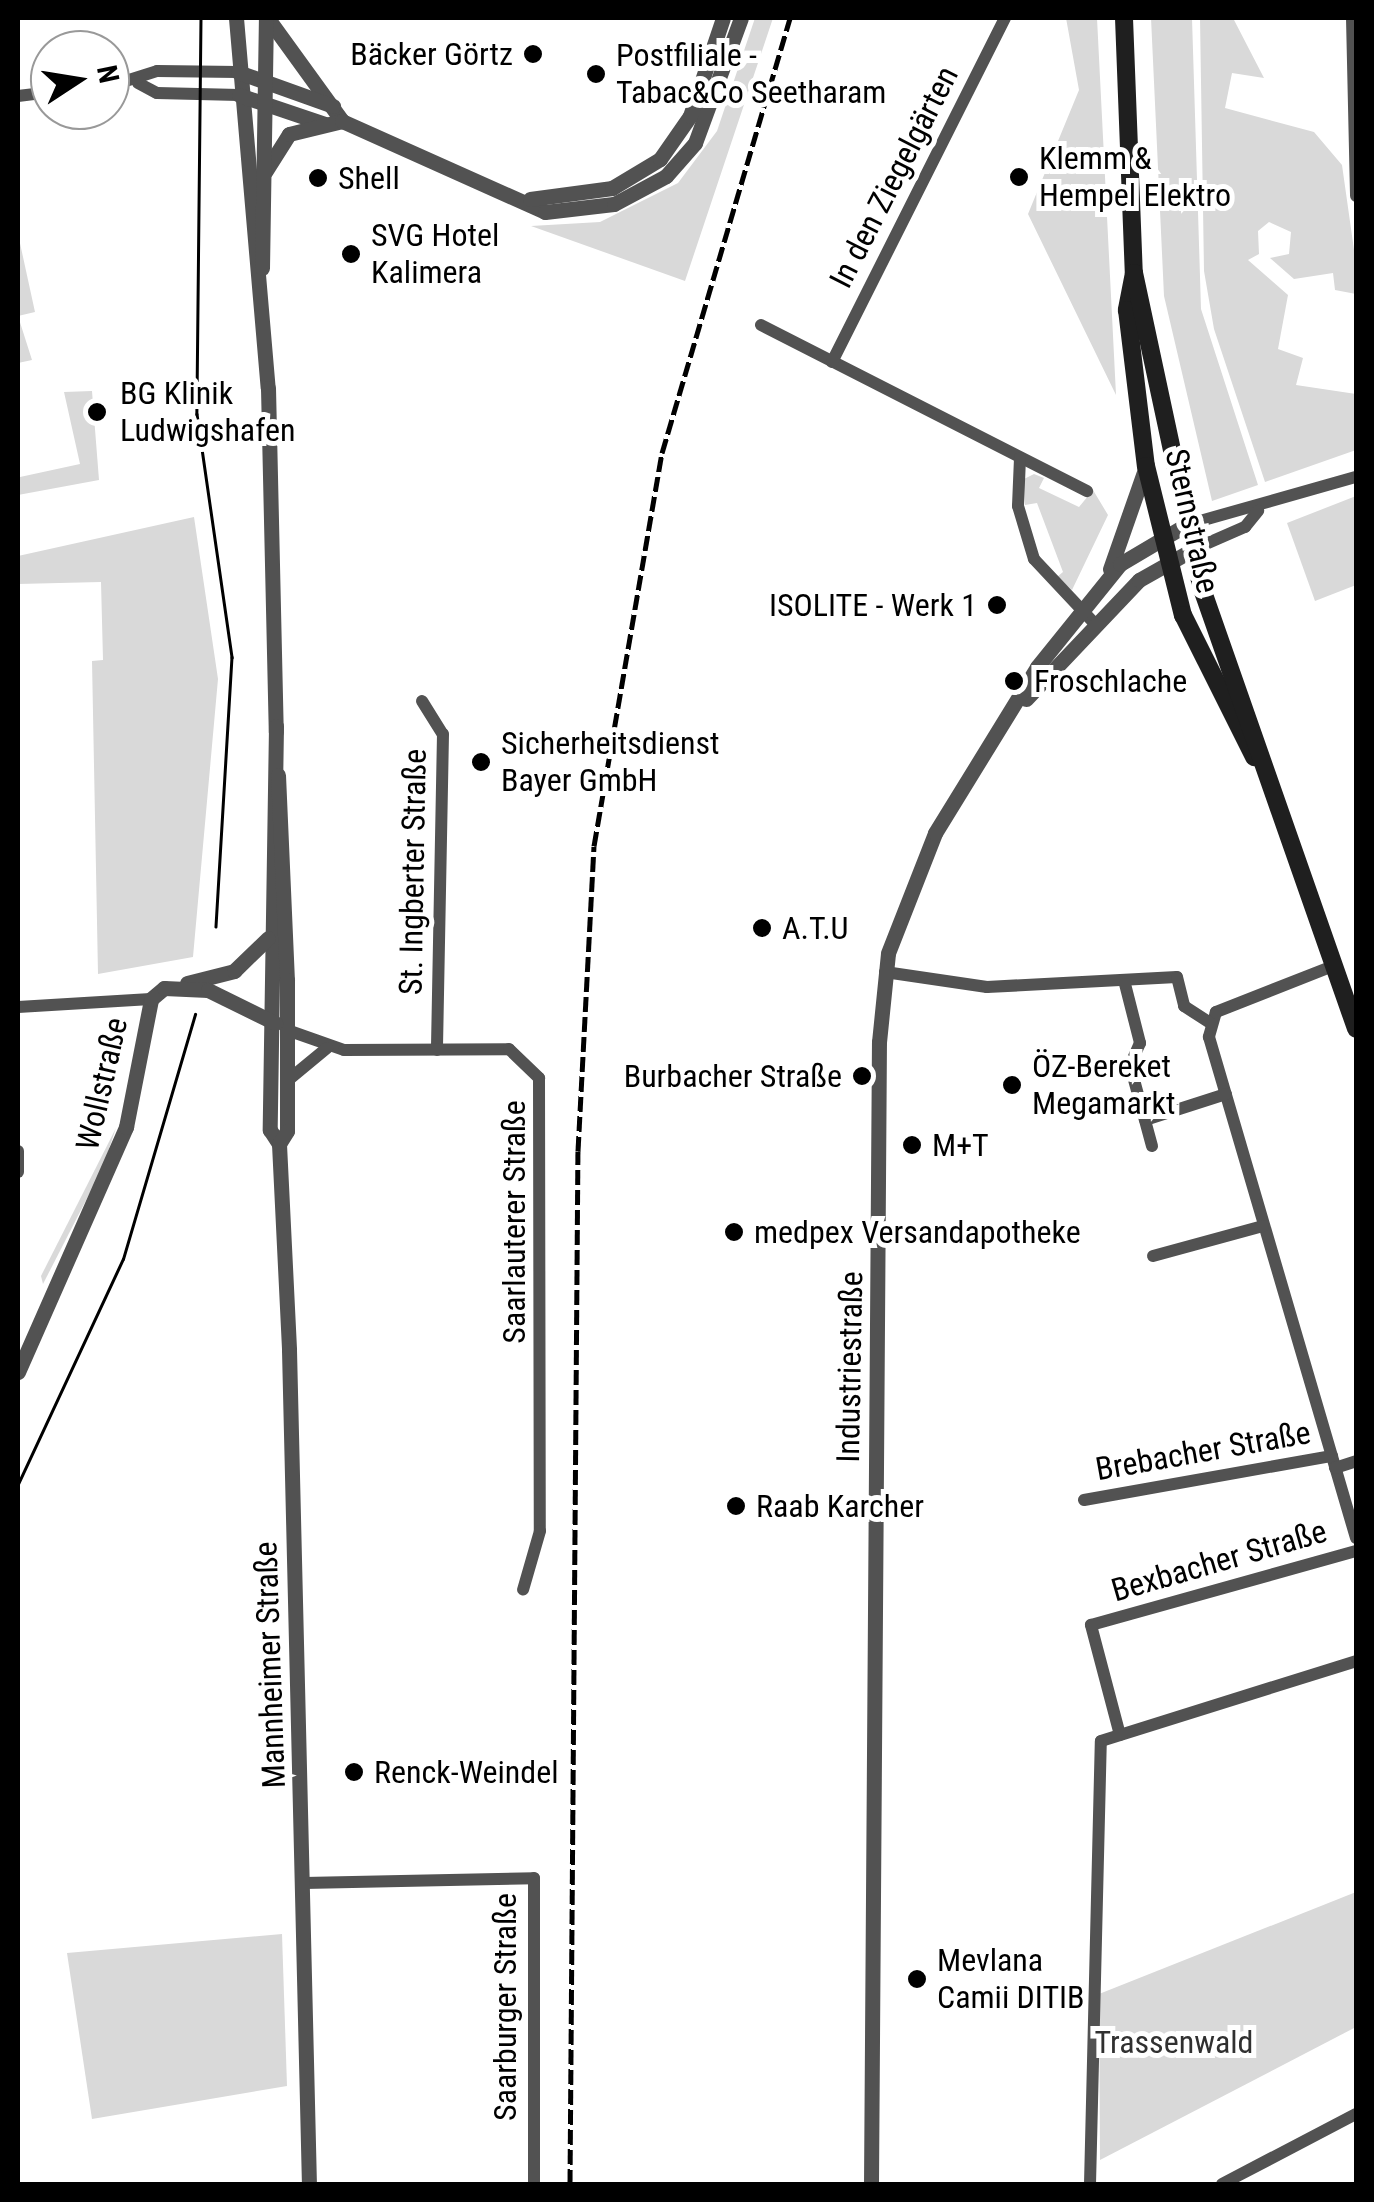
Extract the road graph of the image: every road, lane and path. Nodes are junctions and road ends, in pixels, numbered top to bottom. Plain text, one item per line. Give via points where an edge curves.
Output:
1 (236, 18) edge
2 (267, 18) edge
3 (723, 18) edge
4 (741, 18) edge
5 (1005, 18) edge
6 (1124, 18) edge
7 (1352, 18) edge
8 (238, 72) junction
9 (266, 78) junction
10 (138, 83) junction
11 (130, 84) edge
12 (239, 96) junction
13 (265, 100) junction
14 (340, 114) junction
15 (324, 124) junction
16 (265, 172) junction
17 (1356, 196) edge
18 (530, 199) junction
19 (267, 219) junction
20 (248, 220) junction
21 (1134, 273) junction
22 (260, 292) junction
23 (761, 326) dead end
24 (832, 362) junction
25 (1020, 458) junction
26 (1146, 466) junction
27 (1356, 477) edge
28 (1087, 491) dead end
29 (1258, 511) junction
30 (1186, 525) junction
31 (1160, 535) junction
32 (1192, 550) junction
33 (1167, 562) junction
34 (1104, 582) junction
35 (1079, 612) junction
36 (1095, 624) junction
37 (422, 702) dead end
38 (1019, 705) junction
39 (276, 726) junction
40 (1259, 766) junction
41 (268, 938) junction
42 (1334, 966) junction
43 (885, 972) junction
44 (1125, 984) junction
45 (157, 994) junction
46 (18, 1007) edge
47 (270, 1020) junction
48 (1209, 1022) junction
49 (1356, 1029) edge
50 (287, 1030) junction
51 (326, 1048) junction
52 (437, 1050) junction
53 (287, 1081) junction
54 (1226, 1094) junction
55 (1145, 1120) junction
56 (279, 1144) junction
57 (1152, 1146) dead end
58 (18, 1152) edge
59 (18, 1172) edge
60 (1263, 1226) junction
61 (1153, 1256) dead end
62 (18, 1372) edge
63 (1356, 1461) edge
64 (1334, 1462) junction
65 (1084, 1500) dead end
66 (1356, 1538) edge
67 (1356, 1551) edge
68 (523, 1590) dead end
69 (1356, 1661) edge
70 (1120, 1735) junction
71 (304, 1883) junction
72 (1356, 2114) edge
73 (310, 2184) edge
74 (534, 2184) edge
75 (871, 2184) edge
76 (1090, 2184) edge
77 (1222, 2184) edge

1 - 8 street, Mannheimer Straße
2 - 9 street, Mannheimer Straße
2 - 14 street
3 - 18 street via 690,116 660,160 612,188
4 - 18 street via 706,122 666,176 597,209 546,212
5 - 24 street, In den Ziegelgärten
6 - 21 main road, Sternstraße
7 - 17 street
8 - 9 street
8 - 10 street via 157,71
8 - 12 street, Mannheimer Straße
9 - 13 street, Mannheimer Straße
9 - 14 street
10 - 11 street
10 - 12 street via 157,93
12 - 13 street
12 - 20 street, Mannheimer Straße
13 - 15 street
13 - 16 street, Mannheimer Straße
14 - 15 street
14 - 18 street
15 - 16 street via 289,134
16 - 19 street, Mannheimer Straße
19 - 20 street
19 - 22 street, Mannheimer Straße
20 - 22 street, Mannheimer Straße
21 - 26 main road, Sternstraße via 1127,310
21 - 30 main road, Sternstraße
22 - 39 street, Mannheimer Straße
23 - 24 street
24 - 25 street
25 - 28 street
25 - 35 street via 1018,506 1030,550 1048,583
26 - 31 main road, Sternstraße
26 - 34 street
27 - 29 street
29 - 30 street
29 - 32 street via 1245,527
30 - 31 street, Industriestraße
30 - 32 main road, Sternstraße
31 - 33 main road, Sternstraße
31 - 34 street, Industriestraße
32 - 33 street, Industriestraße
32 - 40 main road, Sternstraße
33 - 36 street, Industriestraße
33 - 40 main road, Sternstraße via 1214,689
34 - 35 street, Industriestraße
35 - 36 street
35 - 38 street, Industriestraße
36 - 38 street, Industriestraße
37 - 52 street, St. Ingberter Straße via 443,734
38 - 43 street, Industriestraße via 915,872
39 - 41 street, Mannheimer Straße
39 - 50 street, Mannheimer Straße
40 - 42 main road, Sternstraße
41 - 45 street via 234,971
41 - 47 street, Mannheimer Straße
42 - 48 street
42 - 49 main road, Sternstraße
43 - 44 street via 987,988
43 - 75 street, Industriestraße
44 - 48 street via 1177,977 1184,1006
44 - 55 street via 1140,1043 1130,1065
45 - 46 street
45 - 47 street, Wollstraße via 208,990
45 - 62 street, Wollstraße via 120,1142
47 - 50 street, Wollstraße
47 - 56 street, Mannheimer Straße via 270,1130
48 - 54 street, Bexbacher Straße
50 - 51 street, Saarlauterer Straße
50 - 53 street, Mannheimer Straße
51 - 52 street, Saarlauterer Straße
51 - 53 street
52 - 68 street, Saarlauterer Straße via 509,1049 533,1065 544,1093 540,1530
53 - 56 street, Mannheimer Straße
54 - 55 street
54 - 60 street, Bexbacher Straße
55 - 57 street
56 - 71 street, Mannheimer Straße
58 - 59 street
60 - 61 street
60 - 64 street, Bexbacher Straße
63 - 64 street, Brebacher Straße
64 - 65 street, Brebacher Straße
64 - 66 street, Bexbacher Straße
67 - 70 street, Bexbacher Straße via 1091,1625
69 - 70 street
70 - 76 street via 1100,1742
71 - 73 street, Mannheimer Straße
71 - 74 street, Saarburger Straße via 534,1878
72 - 77 street

